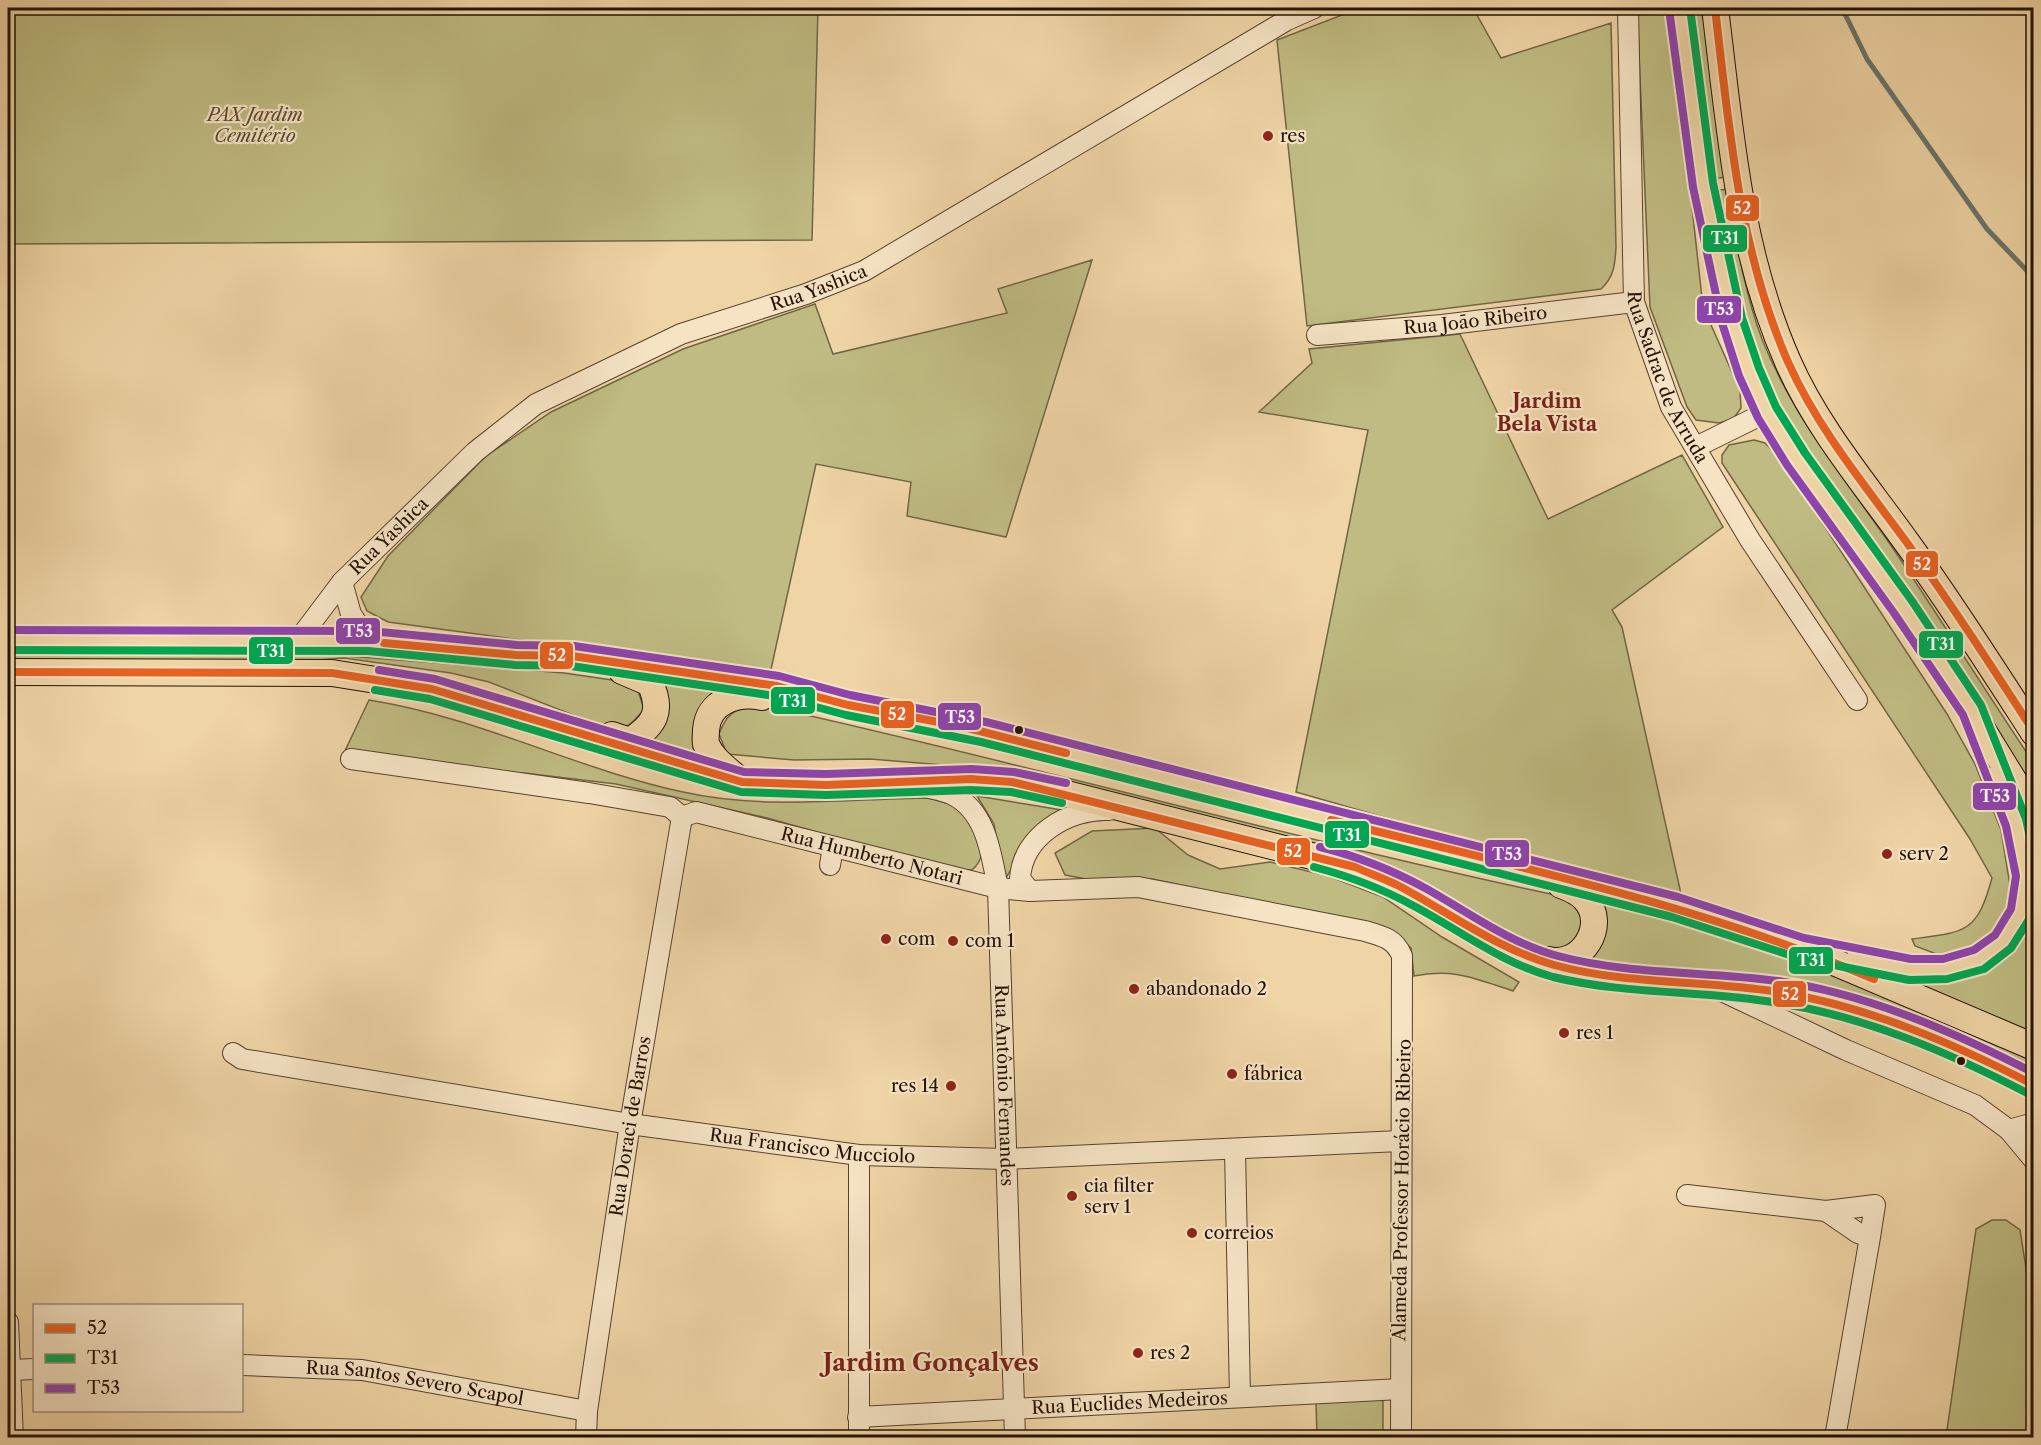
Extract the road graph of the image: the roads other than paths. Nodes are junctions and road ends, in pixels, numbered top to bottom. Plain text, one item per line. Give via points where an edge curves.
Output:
1 (1314, 8) edge
2 (1628, 8) edge
3 (1679, 8) edge
4 (1715, 8) edge
5 (1634, 302) junction
6 (1317, 335) dead end
7 (1767, 412) junction
8 (1696, 447) junction
9 (342, 582) junction
10 (8, 640) edge
11 (369, 641) junction
12 (296, 643) junction
13 (572, 656) junction
14 (8, 672) edge
15 (432, 689) junction
16 (1857, 700) dead end
17 (1972, 710) junction
18 (921, 719) junction
19 (2034, 733) edge
20 (351, 759) dead end
21 (742, 782) junction
22 (907, 783) junction
23 (1144, 812) junction
24 (2034, 813) edge
25 (682, 817) junction
26 (1502, 864) junction
27 (998, 888) junction
28 (1030, 891) junction
29 (1397, 944) joint
30 (1801, 948) junction
31 (1516, 953) junction
32 (1701, 985) junction
33 (2034, 1047) edge
34 (233, 1053) dead end
35 (2034, 1084) edge
36 (2034, 1123) edge
37 (630, 1124) junction
38 (2009, 1130) junction
39 (1400, 1141) junction
40 (1235, 1149) junction
41 (859, 1155) junction
42 (1005, 1159) junction
43 (2034, 1160) edge
44 (1687, 1195) dead end
45 (1826, 1211) junction
46 (1870, 1237) junction
47 (8, 1322) edge
48 (243, 1365) edge
49 (33, 1369) edge
50 (11, 1370) junction
51 (1401, 1389) junction
52 (1240, 1397) junction
53 (1015, 1410) junction
54 (587, 1411) junction
55 (858, 1417) junction
56 (13, 1437) edge
57 (586, 1437) edge
58 (859, 1437) edge
59 (1015, 1437) edge
60 (1401, 1437) edge
61 (1835, 1437) edge

1 - 9 street, Rua Yashica via 1287,20 864,271 681,334 536,404 475,452
2 - 5 street, Rua Sadrac de Arruda
3 - 7 main road via 1703,185 1722,277 1732,321
4 - 19 main road via 1746,240 1788,364 1815,413 1923,565
5 - 6 street, Rua Joāo Ribeiro
5 - 8 street, Rua Sadrac de Arruda via 1671,407
7 - 8 street
7 - 17 main road
8 - 16 street, Rua Sadrac de Arruda via 1749,540
9 - 11 street, Rua Yashica via 351,614
9 - 12 street, Rua Yashica
10 - 12 main road
11 - 12 main road
11 - 13 main road via 516,655
13 - 15 main road via 631,673 650,683 656,707 645,732 630,741 456,684
13 - 18 main road via 777,686
14 - 15 main road via 332,673
15 - 21 main road
17 - 24 main road
17 - 30 main road via 2016,823 2027,876 2021,913 2003,942 1979,960 1933,970 1910,970
18 - 21 main road via 899,725 750,694 729,698 716,705 707,722 705,743 716,759
18 - 26 main road
20 - 25 street, Rua Humberto Notari via 670,807
21 - 22 main road
22 - 23 main road via 971,779 1012,782
22 - 27 street, Rua Antônio Fernandes via 953,795 977,814
23 - 28 street via 1093,809 1058,823 1043,834 1020,864 1020,879
23 - 31 main road via 1355,867 1399,886
25 - 27 street, Rua Humberto Notari via 696,812 831,856
25 - 37 street, Rua Doraci de Barros
26 - 30 main road via 1676,907
26 - 31 main road via 1576,892 1587,900 1593,917 1587,946 1573,959 1555,962
27 - 28 street, Rua Humberto Notari
27 - 42 street, Rua Antônio Fernandes
28 - 29 street, Rua Humberto Notari via 1138,887 1365,931
29 - 39 street, Alameda Professor Horácio Ribeiro via 1402,956 1404,1035
30 - 33 main road
31 - 32 main road via 1607,977
32 - 35 main road via 1780,992 1876,1018
32 - 38 street via 1730,993 1846,1050 1955,1095 1992,1115
34 - 37 street, Rua Francisco Mucciolo via 242,1059
36 - 38 street
37 - 41 street, Rua Francisco Mucciolo
37 - 54 street, Rua Doraci de Barros
38 - 43 street
39 - 40 street, Rua Francisco Mucciolo
39 - 51 street, Alameda Professor Horácio Ribeiro
40 - 42 street, Rua Francisco Mucciolo
40 - 52 street
41 - 42 street, Rua Francisco Mucciolo
41 - 55 street
42 - 53 street, Rua Antônio Fernandes
44 - 45 street
45 - 46 street
45 - 46 street via 1875,1205
46 - 61 street
47 - 50 street
48 - 54 street, Rua Santos Severo Scapol via 362,1370
49 - 50 street
50 - 56 street
51 - 52 street, Rua Euclides Medeiros
51 - 60 street, Alameda Professor Horácio Ribeiro
52 - 53 street, Rua Euclides Medeiros
53 - 55 street, Rua Euclides Medeiros
53 - 59 street, Rua Antônio Fernandes
54 - 57 street, Rua Doraci de Barros
55 - 58 street

